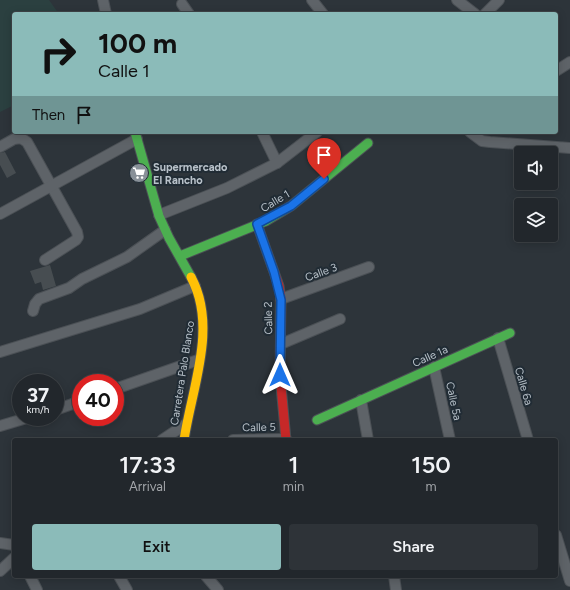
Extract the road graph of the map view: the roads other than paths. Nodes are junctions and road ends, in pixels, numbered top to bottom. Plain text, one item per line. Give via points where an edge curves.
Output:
1 (103, 0) edge
2 (312, 0) edge
3 (457, 0) edge
4 (499, 0) edge
5 (182, 4) dead end
6 (106, 12) edge
7 (188, 12) edge
8 (321, 12) edge
9 (472, 12) edge
10 (487, 12) edge
11 (570, 62) edge
12 (558, 70) edge
13 (263, 134) edge
14 (315, 134) edge
15 (473, 134) edge
16 (136, 136) edge
17 (368, 143) dead end
18 (0, 147) edge
19 (570, 147) edge
20 (277, 163) junction
21 (52, 187) junction
22 (0, 214) edge
23 (159, 214) junction
24 (257, 224) junction
25 (165, 230) junction
26 (180, 256) junction
27 (45, 260) dead end
28 (369, 267) dead end
29 (195, 286) junction
30 (281, 300) junction
31 (33, 311) dead end
32 (340, 319) dead end
33 (510, 333) dead end
34 (498, 338) junction
35 (281, 344) junction
36 (0, 352) edge
37 (198, 360) junction
38 (434, 367) junction
39 (124, 386) edge
40 (361, 400) junction
41 (317, 420) dead end
42 (12, 422) edge
43 (186, 424) junction
44 (0, 426) edge
45 (165, 438) edge
46 (184, 438) edge
47 (286, 438) edge
48 (368, 438) edge
49 (450, 438) edge
50 (527, 438) edge
51 (558, 542) edge
52 (0, 543) edge
53 (12, 544) edge
54 (12, 560) edge
55 (0, 571) edge
56 (31, 578) edge
57 (120, 578) edge
58 (208, 578) edge
59 (394, 578) edge
60 (570, 581) edge
61 (37, 590) edge
62 (127, 590) edge
63 (218, 590) edge
64 (396, 590) edge

1 - 6 street
2 - 8 street
3 - 9 street
4 - 10 street
5 - 7 street
11 - 12 street
13 - 20 street
14 - 20 street
15 - 19 street via 482,141
16 - 21 street
16 - 23 street, Carretera Palo Blanco
17 - 24 street, Calle 1 via 291,206
18 - 21 street via 14,139 21,138 27,142
20 - 23 street via 228,188
21 - 22 street
21 - 27 street via 78,237
23 - 25 street, Carretera Palo Blanco
24 - 26 street, Calle 1
24 - 30 street, Calle 2
25 - 26 street, Carretera Palo Blanco
25 - 31 street via 127,257 69,288 39,299
26 - 29 street, Carretera Palo Blanco
28 - 30 street, Calle 3
29 - 36 street via 140,309
29 - 37 street, Carretera Palo Blanco via 203,309
30 - 35 street, Calle 2
32 - 35 street
33 - 34 street, Calle 1a
34 - 38 street, Calle 1a
34 - 50 street, Calle 6a
35 - 47 street, Calle 2 via 280,375
37 - 39 street
37 - 43 street, Carretera Palo Blanco
38 - 40 street, Calle 1a
38 - 49 street, Calle 5a
40 - 41 street, Calle 1a
40 - 48 street
42 - 44 street
43 - 45 street
43 - 46 street, Carretera Palo Blanco
51 - 60 street
52 - 53 street
54 - 55 street
56 - 61 street
57 - 62 street
58 - 63 street
59 - 64 street

